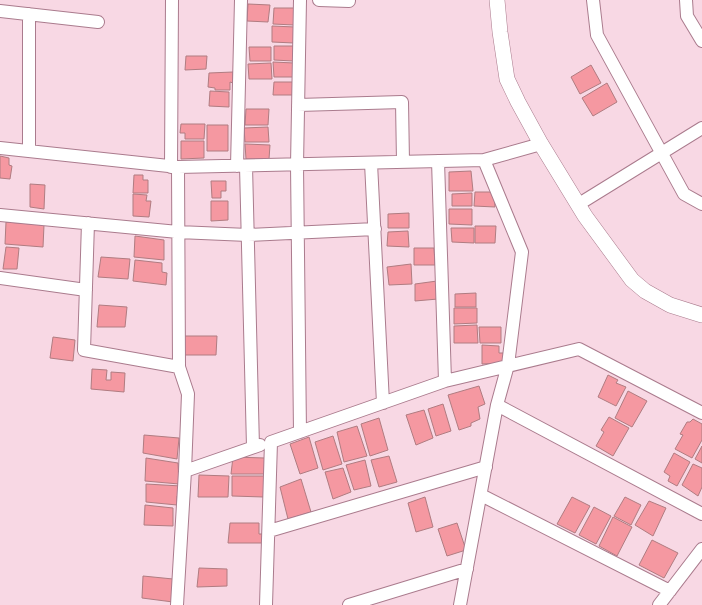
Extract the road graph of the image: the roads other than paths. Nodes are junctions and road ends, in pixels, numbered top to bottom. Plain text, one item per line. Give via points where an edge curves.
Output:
1 (172, 0) edge
2 (241, 0) edge
3 (300, 0) edge
4 (318, 0) edge
5 (497, 0) edge
6 (593, 0) edge
7 (686, 0) edge
8 (349, 1) dead end
9 (0, 11) edge
10 (29, 14) junction
11 (98, 22) dead end
12 (702, 41) edge
13 (298, 105) junction
14 (702, 128) edge
15 (541, 144) junction
16 (0, 148) edge
17 (29, 151) junction
18 (662, 153) junction
19 (484, 160) junction
20 (438, 161) junction
21 (403, 162) junction
22 (372, 163) junction
23 (297, 165) junction
24 (242, 166) junction
25 (175, 167) junction
26 (579, 204) junction
27 (702, 204) edge
28 (0, 215) edge
29 (88, 223) junction
30 (375, 229) junction
31 (178, 232) junction
32 (298, 233) junction
33 (248, 235) junction
34 (0, 278) edge
35 (86, 290) junction
36 (702, 315) edge
37 (508, 365) junction
38 (179, 367) junction
39 (445, 381) junction
40 (384, 403) junction
41 (497, 405) junction
42 (702, 413) edge
43 (300, 432) junction
44 (271, 442) junction
45 (253, 447) junction
46 (486, 467) junction
47 (185, 471) junction
48 (480, 494) junction
49 (702, 514) edge
50 (268, 532) junction
51 (702, 549) edge
52 (467, 569) junction
53 (670, 590) junction
54 (177, 605) edge
55 (266, 605) edge
56 (349, 605) edge
57 (460, 605) edge
58 (659, 605) edge

1 - 25 street
2 - 24 street
3 - 13 street
4 - 8 street
5 - 15 street via 507,79
6 - 18 street via 597,35
7 - 12 street via 687,16
9 - 10 street
10 - 11 street
10 - 17 street
13 - 21 street via 402,102
13 - 23 street
14 - 18 street
15 - 19 street
15 - 26 street
16 - 17 street
17 - 25 street
18 - 26 street
18 - 27 street via 684,194
19 - 20 street
19 - 37 street via 522,252
20 - 21 street
20 - 39 street
21 - 22 street
22 - 23 street
22 - 30 street
23 - 24 street
23 - 32 street
24 - 25 street
24 - 33 street
25 - 31 street
26 - 36 street via 632,280 645,291 670,304
28 - 29 street
29 - 31 street
29 - 35 street
30 - 32 street
30 - 40 street
31 - 33 street
31 - 38 street
32 - 33 street
32 - 43 street
33 - 45 street
34 - 35 street
35 - 38 street via 84,350
37 - 39 street
37 - 41 street
37 - 42 street via 579,349
38 - 47 street via 188,394
39 - 40 street
40 - 43 street
41 - 46 street
41 - 49 street
43 - 44 street
44 - 45 street
44 - 50 street
45 - 47 street
46 - 48 street
46 - 50 street
47 - 54 street
48 - 52 street
48 - 53 street
50 - 55 street
51 - 53 street
52 - 56 street
52 - 57 street
53 - 58 street

